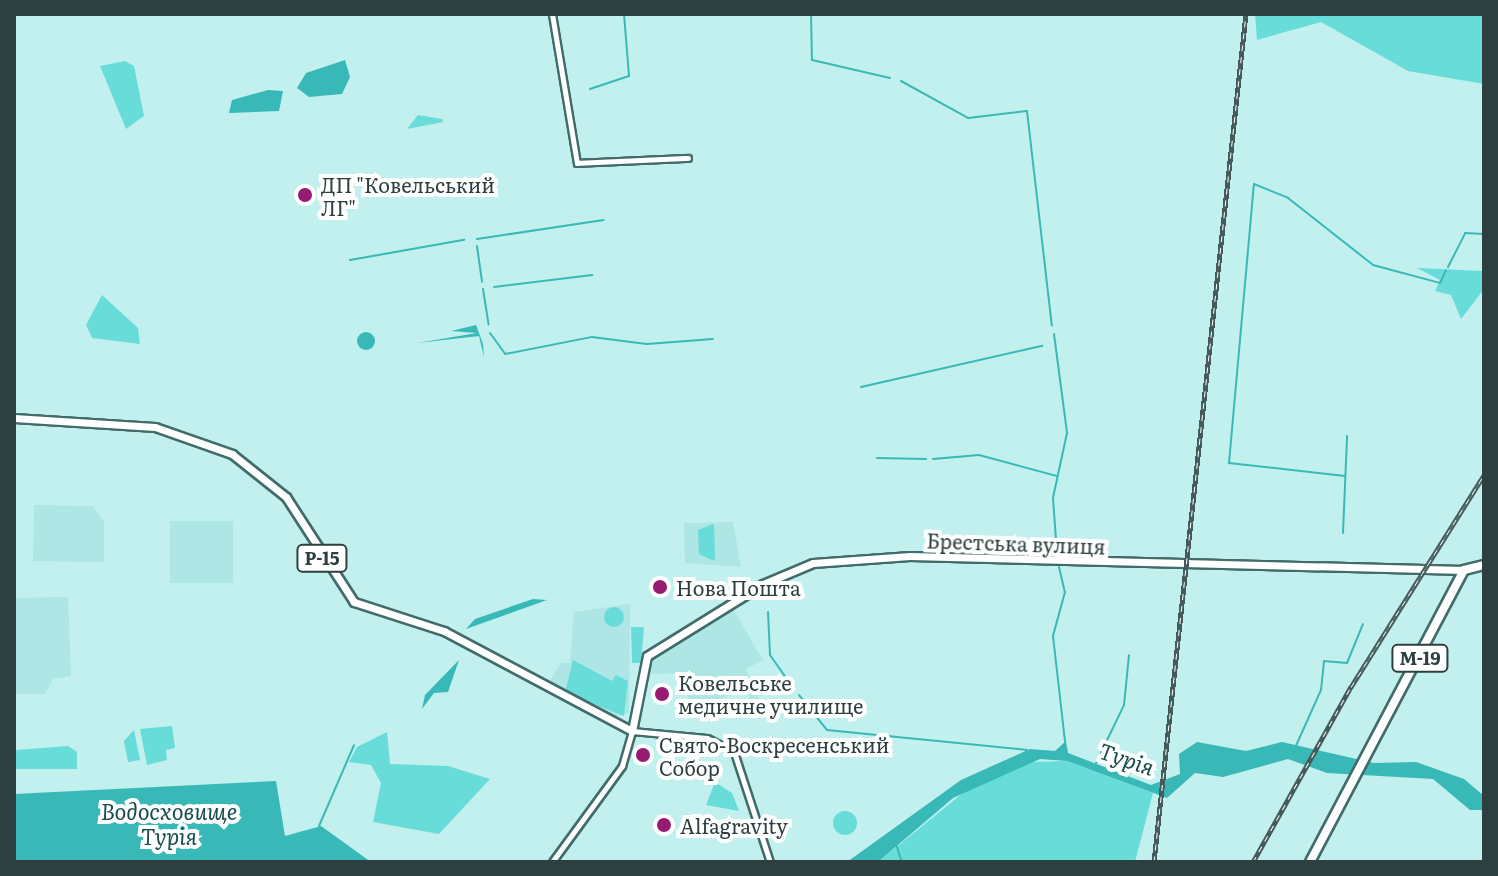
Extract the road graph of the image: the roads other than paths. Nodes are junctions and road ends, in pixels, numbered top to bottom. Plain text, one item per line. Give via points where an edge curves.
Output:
1 (552, 14) edge
2 (688, 158) dead end
3 (14, 418) edge
4 (1483, 566) edge
5 (1464, 570) junction
6 (632, 731) junction
7 (552, 862) edge
8 (770, 862) edge
9 (1310, 862) edge

1 - 2 main road via 577,163
3 - 6 main road, Р-15 via 155,427 232,454 286,497 354,602 444,631
4 - 5 highway, Брестська вулиця
5 - 6 main road, Брестська вулиця via 910,556 813,563 763,584 647,656
5 - 9 highway, М-19
6 - 7 main road via 622,766
6 - 8 main road via 707,738 734,752

